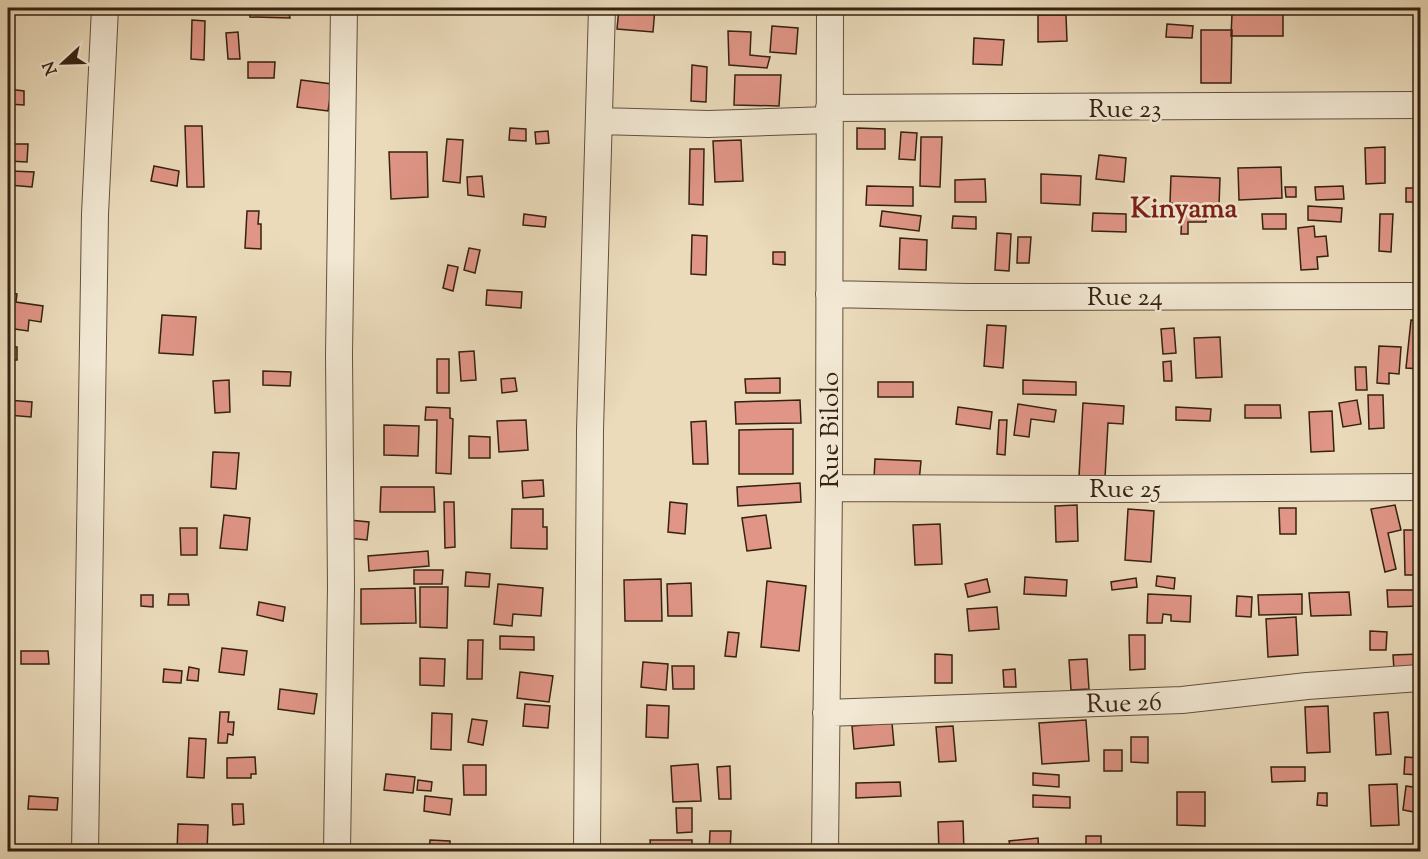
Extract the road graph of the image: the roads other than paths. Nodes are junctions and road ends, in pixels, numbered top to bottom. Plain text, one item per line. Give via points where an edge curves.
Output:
1 (105, 8) edge
2 (344, 8) edge
3 (602, 8) edge
4 (830, 8) edge
5 (1420, 105) edge
6 (829, 114) junction
7 (599, 121) junction
8 (829, 294) junction
9 (1420, 296) edge
10 (1420, 487) edge
11 (829, 488) junction
12 (1420, 678) edge
13 (826, 713) junction
14 (85, 852) edge
15 (337, 852) edge
16 (587, 852) edge
17 (825, 852) edge

1 - 14 street via 95,214
2 - 15 street
3 - 7 street
4 - 6 street, Rue Bilolo
5 - 6 street, Rue 23
6 - 7 street, Rue 23 via 708,124
6 - 8 street, Rue Bilolo
7 - 16 street via 590,430
8 - 9 street, Rue 24
8 - 11 street, Rue Bilolo
10 - 11 street, Rue 25
11 - 13 street, Rue Bilolo
12 - 13 street, Rue 26 via 1182,700
13 - 17 street, Rue Bilolo

